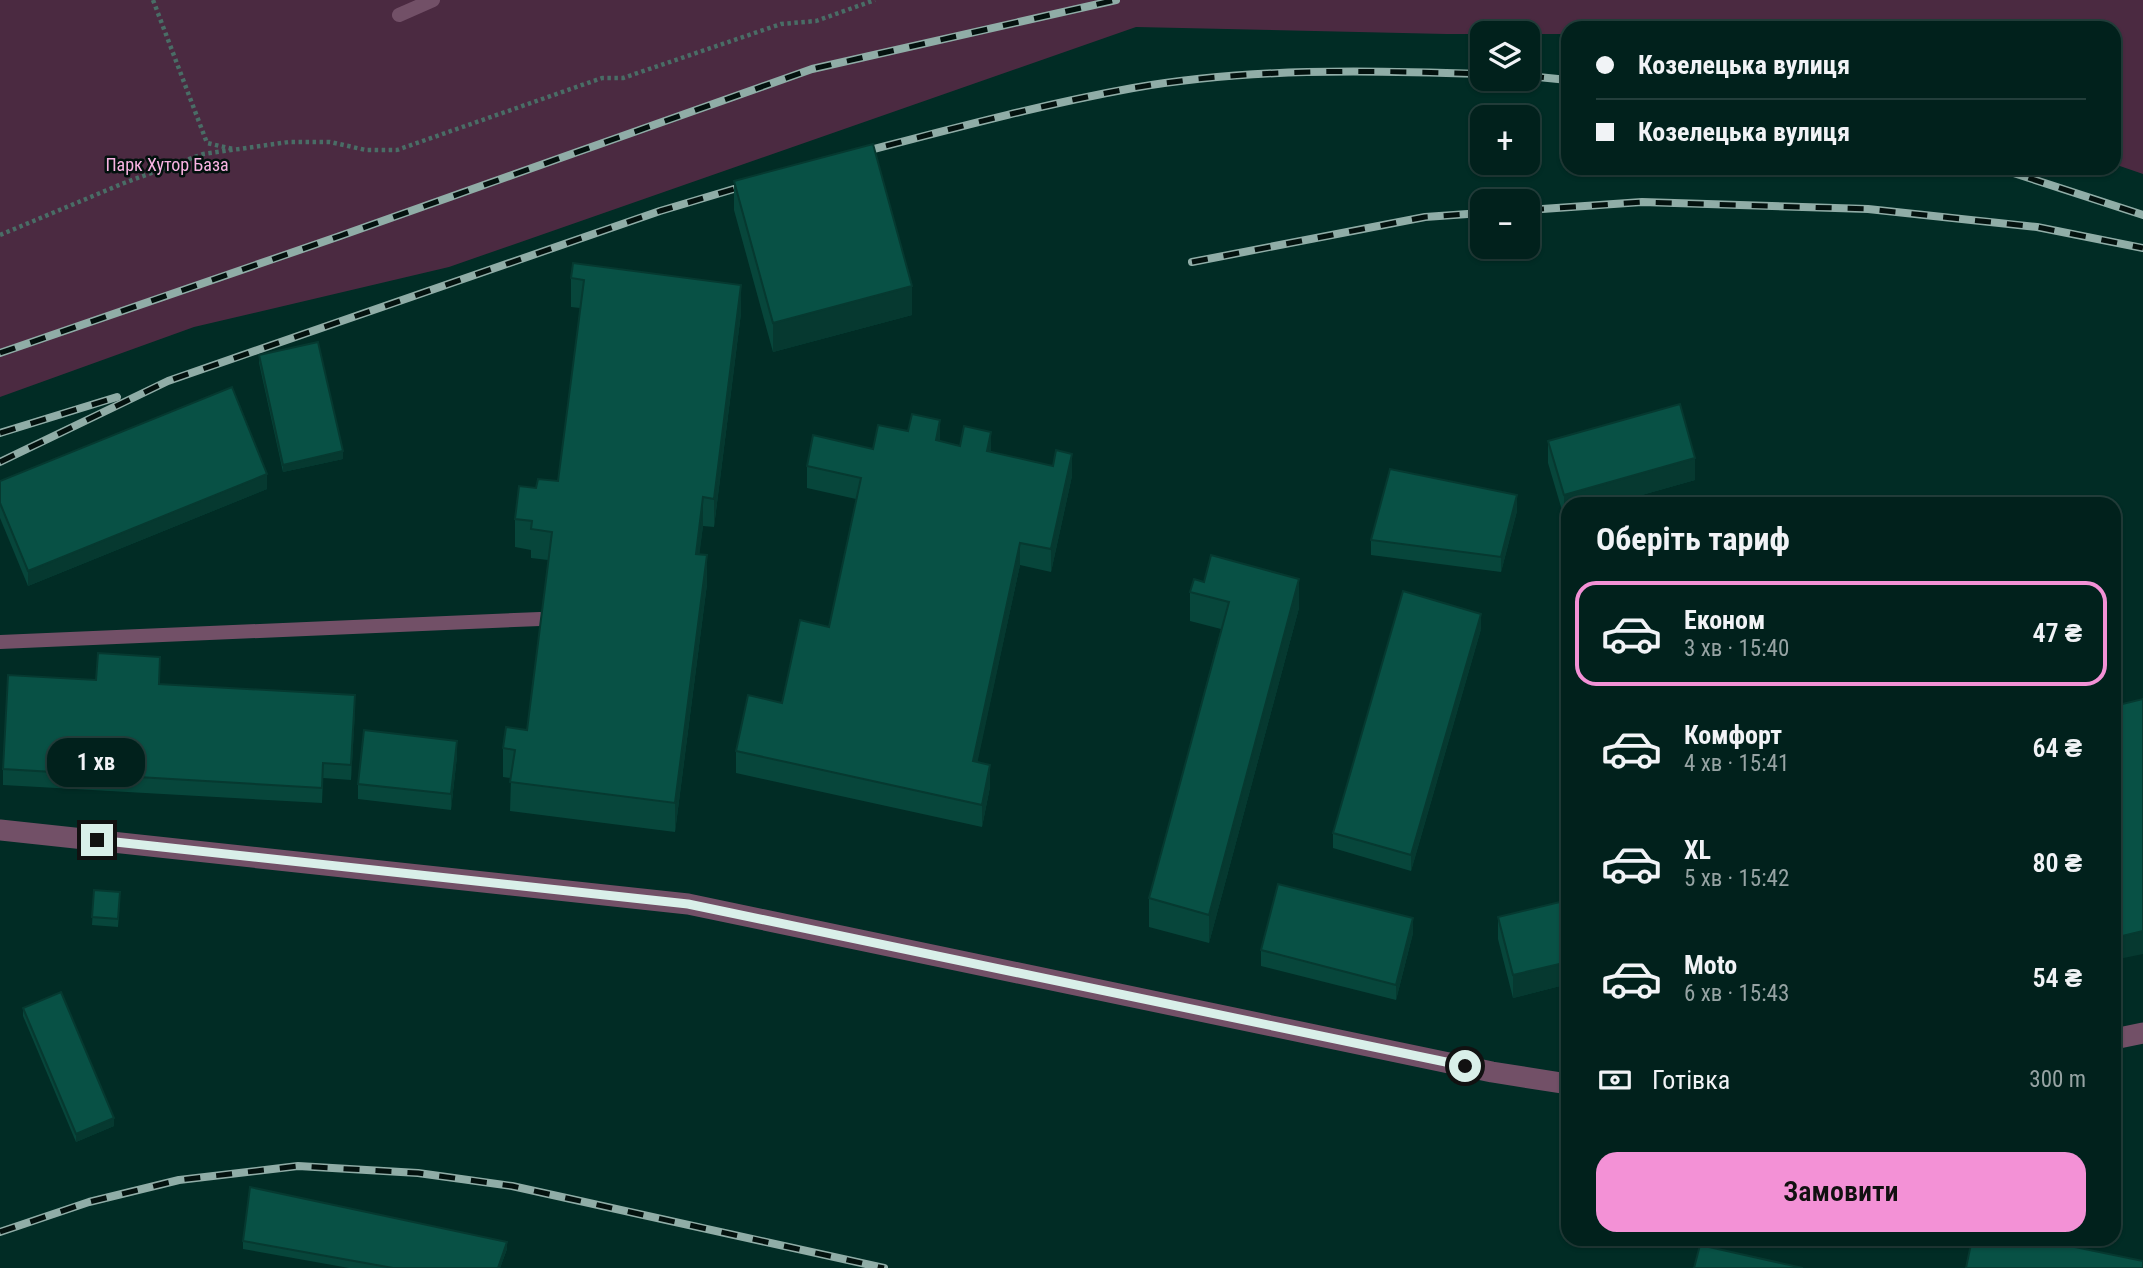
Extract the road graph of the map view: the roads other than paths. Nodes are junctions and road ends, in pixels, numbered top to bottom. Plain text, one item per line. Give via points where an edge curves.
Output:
1 (433, 0) edge
2 (399, 15) dead end
3 (540, 619) edge
4 (0, 642) edge
5 (0, 830) edge
6 (2143, 1033) edge
7 (2121, 1038) edge
8 (1561, 1083) edge

1 - 2 lane
3 - 4 lane
5 - 8 street via 688,904
6 - 7 street

